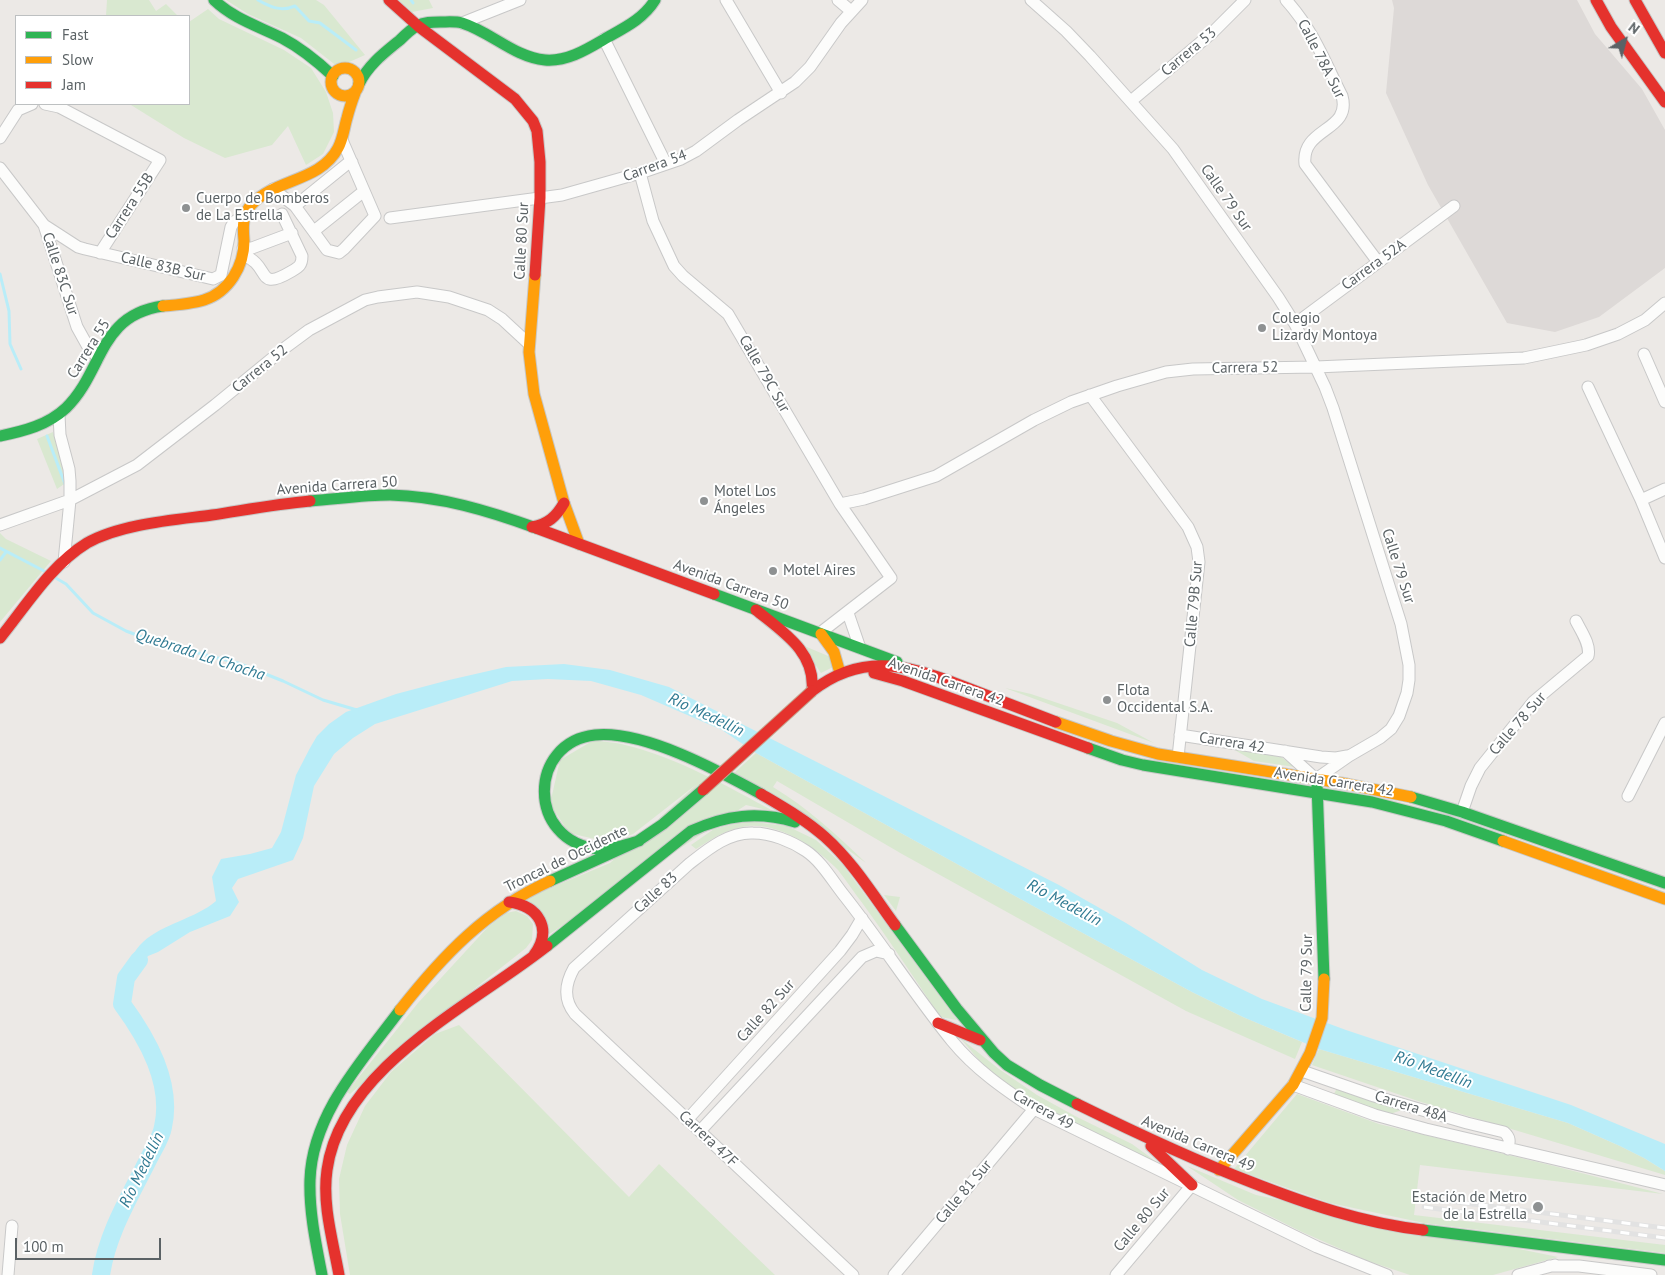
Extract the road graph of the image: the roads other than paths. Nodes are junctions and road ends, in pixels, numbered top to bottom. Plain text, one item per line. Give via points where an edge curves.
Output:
1 (214, 0) edge
2 (389, 0) edge
3 (520, 0) edge
4 (655, 0) edge
5 (726, 0) edge
6 (838, 0) edge
7 (862, 0) edge
8 (1031, 0) edge
9 (1245, 0) edge
10 (1286, 0) edge
11 (1596, 0) edge
12 (1635, 0) edge
13 (851, 11) junction
14 (462, 23) junction
15 (418, 26) junction
16 (604, 38) junction
17 (1665, 53) edge
18 (371, 64) junction
19 (346, 69) junction
20 (332, 76) junction
21 (357, 89) junction
22 (336, 93) junction
23 (781, 93) junction
24 (1130, 100) junction
25 (1665, 102) edge
26 (30, 105) edge
27 (50, 105) edge
28 (346, 121) junction
29 (0, 138) edge
30 (342, 140) junction
31 (352, 162) junction
32 (666, 164) junction
33 (0, 168) edge
34 (640, 173) junction
35 (273, 189) junction
36 (364, 191) junction
37 (540, 198) junction
38 (296, 206) junction
39 (1454, 206) dead end
40 (282, 214) dead end
41 (245, 215) junction
42 (390, 218) dead end
43 (44, 225) junction
44 (314, 231) junction
45 (292, 233) junction
46 (243, 252) junction
47 (100, 253) junction
48 (1378, 262) junction
49 (1665, 304) edge
50 (1294, 324) junction
51 (529, 344) junction
52 (1644, 354) dead end
53 (98, 358) junction
54 (1316, 367) junction
55 (1588, 387) dead end
56 (1090, 394) junction
57 (1665, 402) edge
58 (59, 415) junction
59 (0, 436) edge
60 (1665, 489) edge
61 (70, 500) junction
62 (1641, 500) junction
63 (564, 504) junction
64 (840, 504) junction
65 (0, 525) edge
66 (532, 527) junction
67 (579, 544) junction
68 (1665, 558) edge
69 (60, 565) junction
70 (756, 610) junction
71 (848, 613) junction
72 (1576, 621) dead end
73 (820, 633) junction
74 (0, 638) edge
75 (860, 648) junction
76 (913, 668) junction
77 (840, 673) junction
78 (812, 691) junction
79 (1664, 727) edge
80 (1180, 740) junction
81 (1285, 751) junction
82 (1349, 756) junction
83 (1178, 757) junction
84 (1198, 760) junction
85 (1260, 770) junction
86 (1316, 779) junction
87 (1247, 783) junction
88 (1317, 794) junction
89 (1628, 796) dead end
90 (1462, 812) junction
91 (782, 839) joint
92 (639, 841) junction
93 (835, 846) junction
94 (1665, 883) edge
95 (1665, 899) edge
96 (509, 902) junction
97 (862, 918) junction
98 (889, 954) junction
99 (528, 960) junction
100 (567, 1001) joint
101 (938, 1022) junction
102 (983, 1042) junction
103 (1302, 1071) junction
104 (1335, 1083) junction
105 (1293, 1085) junction
106 (1329, 1098) junction
107 (1034, 1109) junction
108 (688, 1120) junction
109 (700, 1132) junction
110 (1138, 1135) junction
111 (1508, 1149) junction
112 (1219, 1170) junction
113 (1192, 1185) junction
114 (1665, 1186) edge
115 (12, 1226) dead end
116 (1604, 1252) junction
117 (1665, 1260) edge
118 (1549, 1266) junction
119 (8, 1275) edge
120 (322, 1275) edge
121 (340, 1275) edge
122 (853, 1275) edge
123 (894, 1275) edge
124 (1116, 1275) edge
125 (1387, 1275) edge
126 (1518, 1275) edge
127 (1558, 1275) edge
128 (1651, 1275) edge

1 - 20 main road via 230,15 298,47
2 - 15 main road, Calle 80 Sur
3 - 14 street
4 - 16 main road via 635,21
5 - 23 street
6 - 13 street
7 - 13 street, Carrera 54
8 - 24 street, Calle 79 Sur via 1066,31
9 - 24 street, Carrera 53 via 1213,32
10 - 48 street, Calle 78A Sur via 1312,35 1344,106 1343,114 1307,146 1305,164
11 - 25 main road via 1615,33
12 - 17 main road
13 - 23 street, Carrera 54 via 810,67
14 - 15 main road via 432,22
14 - 16 main road via 513,50 544,60 571,56
15 - 18 main road
15 - 37 main road, Calle 80 Sur via 524,108 537,131
16 - 32 street
18 - 19 main road
18 - 21 main road
19 - 20 main road via 338,70
19 - 21 main road via 357,75
20 - 22 main road
21 - 22 main road via 346,96
21 - 28 main road
22 - 28 main road
23 - 32 street, Carrera 54 via 696,151
24 - 50 street, Calle 79 Sur via 1173,149 1278,296
26 - 29 street via 18,110
27 - 47 street, Carrera 55B via 160,160
28 - 30 main road
30 - 31 street
30 - 35 main road via 337,152 323,167
31 - 36 street
31 - 38 street
32 - 34 street, Carrera 54
33 - 43 street, Calle 83C Sur
34 - 37 street, Carrera 54
34 - 64 street, Calle 79C Sur via 653,221 674,266 728,314
35 - 38 street
35 - 41 main road via 257,199
36 - 44 street
36 - 44 street via 375,216 344,249 339,253 327,250
37 - 42 street, Carrera 54
37 - 51 main road, Calle 80 Sur
38 - 44 street
39 - 48 street, Carrera 52A
40 - 45 street
41 - 46 main road, Carrera 55
41 - 47 street, Calle 83B Sur via 231,228 221,275 217,278
43 - 47 street, Calle 83B Sur via 78,247
43 - 53 street, Calle 83C Sur via 76,327
45 - 46 street
45 - 46 street via 302,263 278,279 271,281 265,277 260,266
46 - 53 main road, Carrera 55 via 229,282 218,294 138,313 119,326
48 - 50 street, Carrera 52A
49 - 54 street, Carrera 52 via 1645,320 1618,334 1554,353 1524,358
50 - 54 street, Calle 79 Sur
51 - 61 street, Carrera 52 via 488,310 449,297 417,292 365,300 309,330 137,465
51 - 63 main road, Calle 80 Sur via 534,394 553,449
52 - 57 street
53 - 58 main road, Carrera 55 via 77,396
54 - 56 street, Carrera 52 via 1166,372
54 - 82 street, Calle 79 Sur via 1341,433 1401,624 1409,666 1407,693 1391,729
55 - 62 street
56 - 64 street, Carrera 52 via 1034,420 936,476
56 - 80 street, Calle 79B Sur via 1188,528 1197,547 1200,562
58 - 59 main road, Carrera 55 via 24,431
58 - 61 street via 60,435 69,469
60 - 62 street
61 - 65 street, Carrera 52
61 - 69 street
62 - 68 street
63 - 66 main road via 550,522
63 - 67 main road, Calle 80 Sur
64 - 71 street, Calle 79C Sur via 891,578
66 - 67 main road, Avenida Carrera 50
66 - 69 main road, Avenida Carrera 50 via 435,499 359,496 157,523 108,533 86,544
67 - 70 main road, Avenida Carrera 50
69 - 74 main road, Avenida Carrera 50
70 - 73 main road, Avenida Carrera 50
70 - 78 main road via 805,656 814,674
71 - 73 street
71 - 75 street
72 - 90 street, Calle 78 Sur via 1588,645 1588,656 1533,702 1480,768
73 - 75 main road, Avenida Carrera 50
73 - 77 main road via 836,652
75 - 76 main road, Avenida Carrera 50
76 - 77 main road, Avenida Carrera 42 via 880,664
76 - 83 main road, Avenida Carrera 42 via 1116,743
77 - 78 main road, Troncal de Occidente
77 - 87 main road, Avenida Carrera 42 via 874,673 903,681 1122,760
78 - 92 main road, Troncal de Occidente, bridge via 703,790
79 - 89 street
80 - 81 street, Carrera 42
80 - 83 street, Calle 79B Sur
80 - 85 main road via 1218,751
81 - 82 street, Carrera 42 via 1329,758
81 - 86 street, Carrera 42
82 - 86 street, Calle 79 Sur
83 - 84 main road, Avenida Carrera 42
84 - 85 main road, Avenida Carrera 42
84 - 87 main road
85 - 86 main road, Avenida Carrera 42
86 - 88 main road, Calle 79 Sur
86 - 90 main road, Avenida Carrera 42 via 1411,797
87 - 88 main road, Avenida Carrera 42
88 - 95 main road, Avenida Carrera 42 via 1372,802 1426,815
88 - 103 main road, Calle 79 Sur via 1324,1001 1322,1018
90 - 94 main road, Avenida Carrera 42
91 - 97 street, Carrera 49 via 808,852
91 - 100 street, Calle 83 via 752,832 721,841 706,850 574,968 566,984
92 - 93 main road via 598,849 580,844 554,826 548,816 544,787 547,773 564,748 590,735 608,734 668,750 733,778 808,824
92 - 96 main road, Troncal de Occidente
93 - 99 main road via 803,825 780,817 736,815 710,823 679,840
93 - 102 main road, Avenida Carrera 49
96 - 99 main road via 528,907 541,924 541,944
96 - 120 main road, Troncal de Occidente via 462,939 418,988 329,1109 314,1148 309,1190
97 - 98 street, Carrera 49
97 - 108 street, Calle 82 Sur via 840,951
98 - 101 street, Carrera 49
98 - 109 street via 876,951 862,957
99 - 121 main road via 400,1052 346,1115 331,1151 326,1190
100 - 108 street, Carrera 47F via 575,1014
101 - 102 main road
101 - 107 street, Carrera 49 via 983,1072
102 - 110 main road, Avenida Carrera 49 via 1024,1076
103 - 104 street, Carrera 48A
103 - 105 main road, Calle 79 Sur
104 - 106 street via 1329,1091
104 - 111 street, Carrera 48A via 1504,1132 1510,1140
105 - 106 street, Carrera 48A
105 - 112 main road, Calle 79 Sur
106 - 111 street, Carrera 48A via 1375,1115
107 - 113 street, Carrera 49
107 - 123 street, Calle 81 Sur
108 - 109 street, Carrera 47F
109 - 122 street, Carrera 47F
110 - 112 main road, Avenida Carrera 49
110 - 113 main road
111 - 114 street, Carrera 48A
112 - 116 main road, Avenida Carrera 49 via 1301,1202 1363,1220
113 - 124 street, Calle 80 Sur
113 - 125 street, Carrera 49 via 1317,1247
115 - 119 street
116 - 117 main road, Avenida Carrera 49
116 - 118 street
118 - 126 street
118 - 127 street
118 - 128 street via 1579,1266

